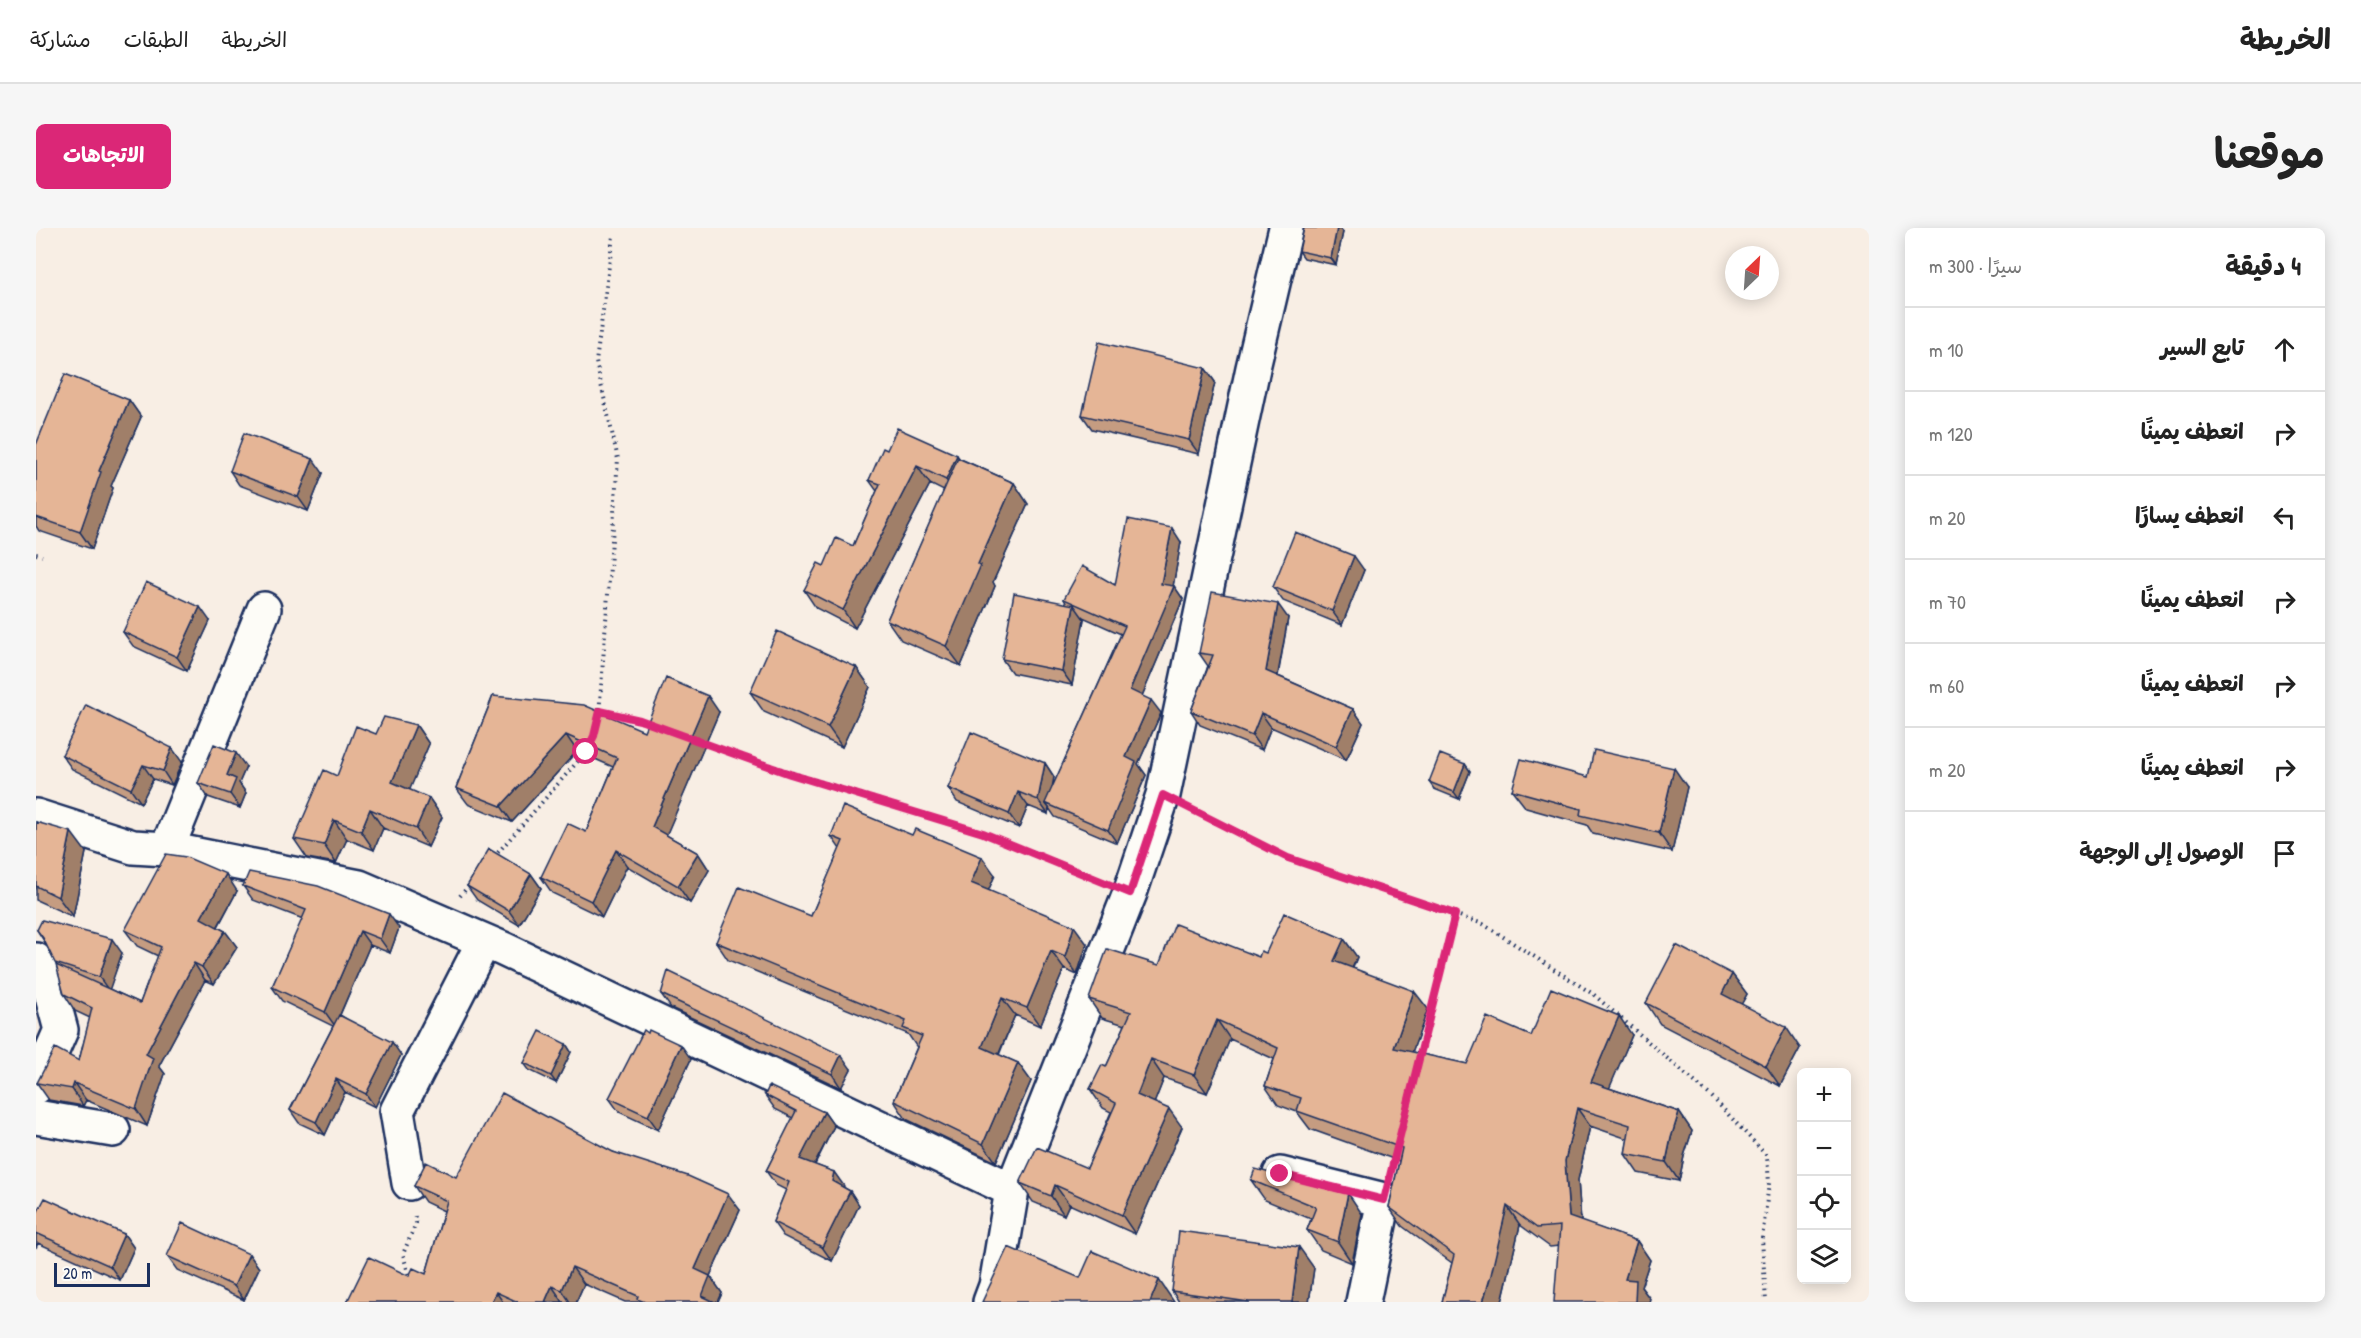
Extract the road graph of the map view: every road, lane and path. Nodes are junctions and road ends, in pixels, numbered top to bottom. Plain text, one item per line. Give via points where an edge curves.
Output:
1 (1287, 228) edge
2 (613, 236) dead end
3 (36, 554) edge
4 (42, 556) dead end
5 (264, 609) dead end
6 (600, 711) junction
7 (598, 720) edge
8 (662, 728) edge
9 (694, 739) edge
10 (590, 744) edge
11 (1163, 795) junction
12 (36, 816) edge
13 (167, 849) junction
14 (492, 859) edge
15 (477, 876) edge
16 (1130, 893) junction
17 (1455, 914) junction
18 (438, 921) junction
19 (484, 941) junction
20 (36, 960) edge
21 (1418, 1063) edge
22 (36, 1087) edge
23 (36, 1117) edge
24 (113, 1130) dead end
25 (1280, 1174) edge
26 (409, 1183) joint
27 (1012, 1190) junction
28 (419, 1286) edge
29 (990, 1302) edge
30 (1363, 1302) edge
31 (1766, 1302) edge

1 - 11 street via 1252,368
2 - 6 path via 596,362 618,459
3 - 4 path
5 - 13 street
6 - 7 path
6 - 8 path
9 - 16 path via 790,774 983,833
10 - 14 path
11 - 16 street
11 - 17 path via 1288,858
12 - 13 street via 133,847
13 - 18 street via 359,887
15 - 18 path
16 - 27 street
17 - 21 path
17 - 31 path via 1483,924 1593,994 1712,1097 1767,1156 1769,1183 1762,1239
18 - 19 street
19 - 26 street via 397,1111
19 - 27 street
20 - 22 street via 50,989 61,1030
23 - 24 street
25 - 30 street via 1384,1200
26 - 28 path via 416,1223 404,1254 411,1281
27 - 29 street

